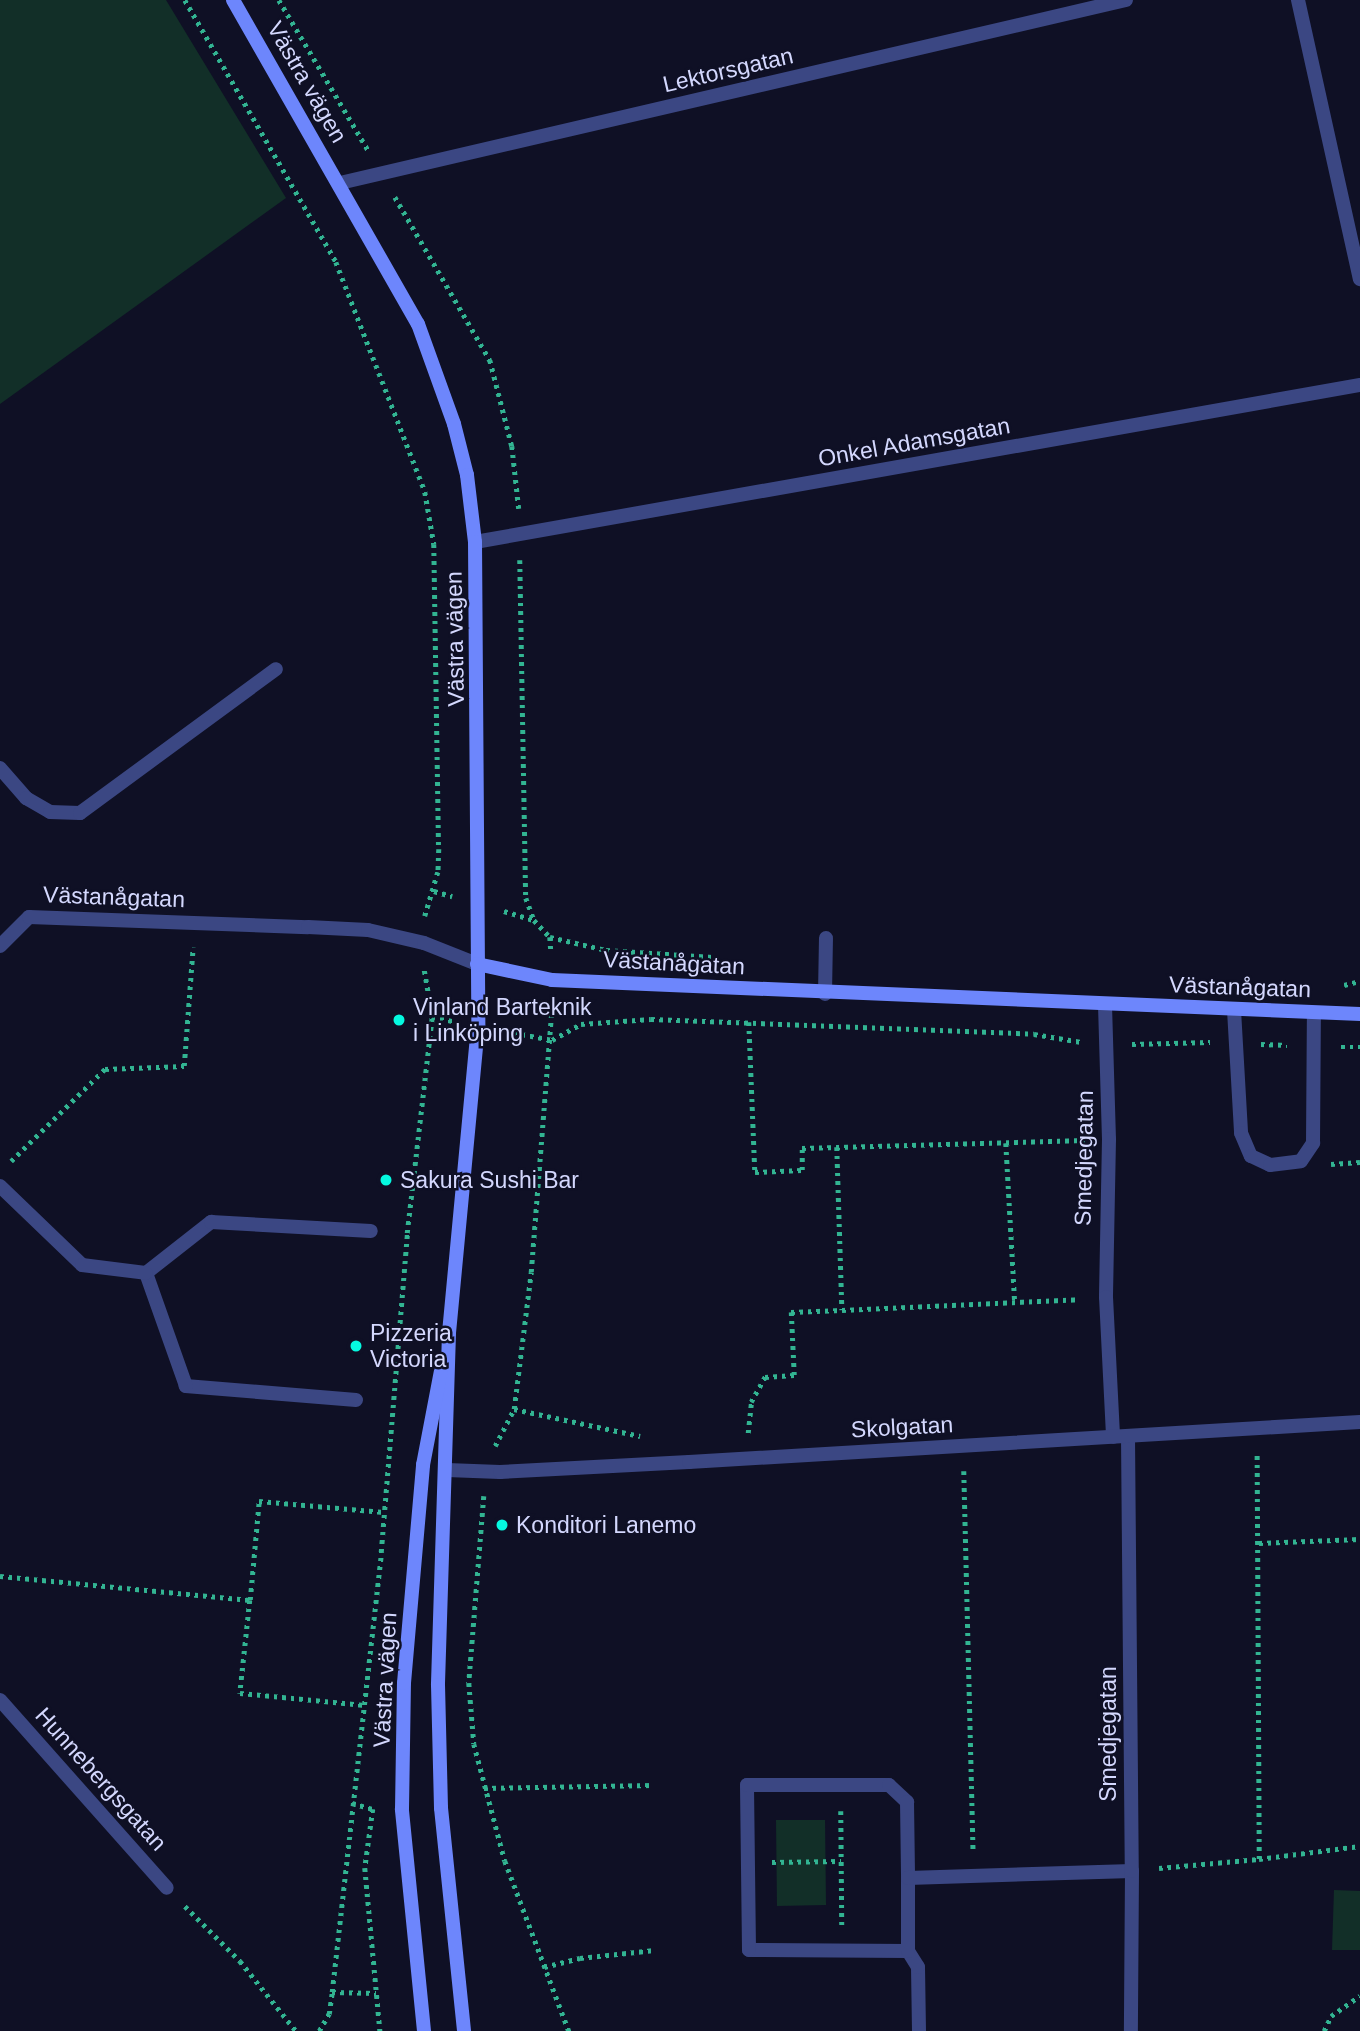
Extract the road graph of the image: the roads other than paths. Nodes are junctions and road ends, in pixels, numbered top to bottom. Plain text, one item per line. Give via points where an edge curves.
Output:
1 (233, 0) edge
2 (1126, 0) edge
3 (1298, 0) edge
4 (340, 183) junction
5 (1360, 279) edge
6 (1360, 386) edge
7 (475, 542) junction
8 (276, 669) dead end
9 (0, 768) edge
10 (825, 938) dead end
11 (1, 943) edge
12 (477, 964) junction
13 (825, 994) junction
14 (1105, 1005) junction
15 (1234, 1010) junction
16 (1314, 1013) junction
17 (1360, 1014) edge
18 (0, 1186) edge
19 (372, 1231) dead end
20 (146, 1273) junction
21 (449, 1333) junction
22 (356, 1401) dead end
23 (1360, 1422) edge
24 (1113, 1437) junction
25 (1128, 1437) junction
26 (447, 1470) junction
27 (0, 1700) edge
28 (1132, 1871) junction
29 (908, 1878) junction
30 (167, 1888) road end
31 (908, 1951) junction
32 (424, 2031) edge
33 (464, 2031) edge
34 (919, 2031) edge
35 (1131, 2031) edge

1 - 4 main road, Västra vägen
2 - 4 street, Lektorsgatan
3 - 5 street
4 - 7 main road, Västra vägen via 396,279 438,373 467,475
6 - 7 street, Onkel Adamsgatan
7 - 12 main road, Västra vägen
8 - 9 street via 80,813 50,812 26,798
10 - 13 street
11 - 12 street, Västanågatan via 29,917 368,930 424,943
12 - 13 main road, Västanågatan via 552,980
12 - 21 main road, Västra vägen via 478,1026
13 - 14 main road, Västanågatan
14 - 15 main road, Västanågatan
14 - 24 street, Smedjegatan via 1109,1139 1106,1297
15 - 16 main road, Västanågatan
15 - 16 street via 1244,1146 1251,1156 1270,1165 1301,1161 1313,1143
16 - 17 main road, Västanågatan
18 - 20 street via 82,1265
19 - 20 street via 211,1222
20 - 22 street via 186,1386
21 - 26 main road, Västra vägen
21 - 32 main road, Västra vägen via 423,1465 404,1683 402,1809
23 - 25 street, Skolgatan
24 - 25 street, Skolgatan
24 - 26 street, Skolgatan via 500,1472
25 - 28 street, Smedjegatan
26 - 33 main road, Västra vägen via 438,1685 441,1808
27 - 30 street, Hunnebergsgatan
28 - 29 street
28 - 35 street, Smedjegatan
29 - 31 street
29 - 31 street via 907,1802 889,1785 747,1785 749,1950
31 - 34 street via 918,1967

